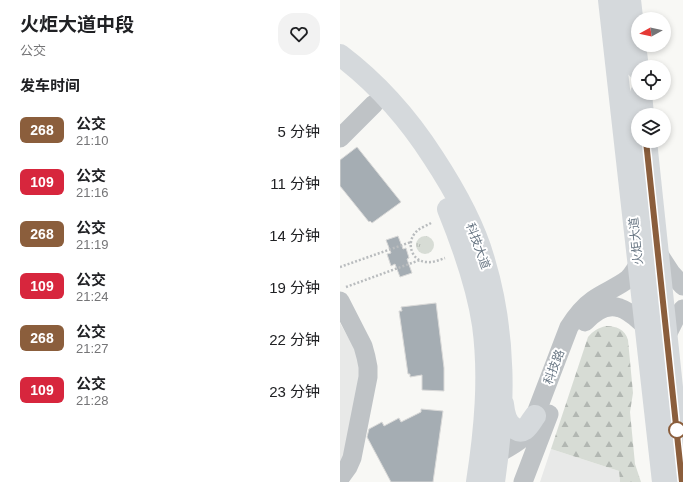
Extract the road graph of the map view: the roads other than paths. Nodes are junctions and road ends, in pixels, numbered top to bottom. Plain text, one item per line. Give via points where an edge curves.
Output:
1 (609, 0) edge
2 (630, 0) edge
3 (340, 55) edge
4 (637, 60) edge
5 (340, 72) edge
6 (374, 104) junction
7 (340, 138) edge
8 (647, 148) edge
9 (658, 253) junction
10 (639, 264) junction
11 (683, 286) edge
12 (340, 301) edge
13 (683, 309) edge
14 (646, 326) junction
15 (666, 337) junction
16 (502, 397) junction
17 (535, 416) junction
18 (497, 455) junction
19 (340, 478) edge
20 (483, 481) edge
21 (523, 482) edge
22 (663, 482) edge
23 (682, 482) edge

1 - 10 main road, 火炬大道
2 - 4 main road
3 - 16 main road, 科技大道 via 374,83 412,126 458,198 484,259 493,297 498,323
5 - 6 main road, 科技大道
6 - 7 street
6 - 20 main road, 科技大道 via 401,135 446,204 471,274 483,324 486,357
8 - 9 main road, 火炬大道
9 - 11 street
9 - 15 main road, 火炬大道
10 - 14 main road, 火炬大道
10 - 17 street, 科技路 via 628,279 595,299 576,316 569,327
12 - 19 street via 363,346 368,367 352,458
13 - 15 street
14 - 21 street, 科技路 via 621,308 611,306 600,309 583,325
14 - 22 main road, 火炬大道
15 - 23 main road, 火炬大道
16 - 17 main road via 505,416 509,424 518,431 527,428
16 - 18 main road, 科技大道
17 - 18 street, 科技路 via 526,436
18 - 20 main road, 科技大道

